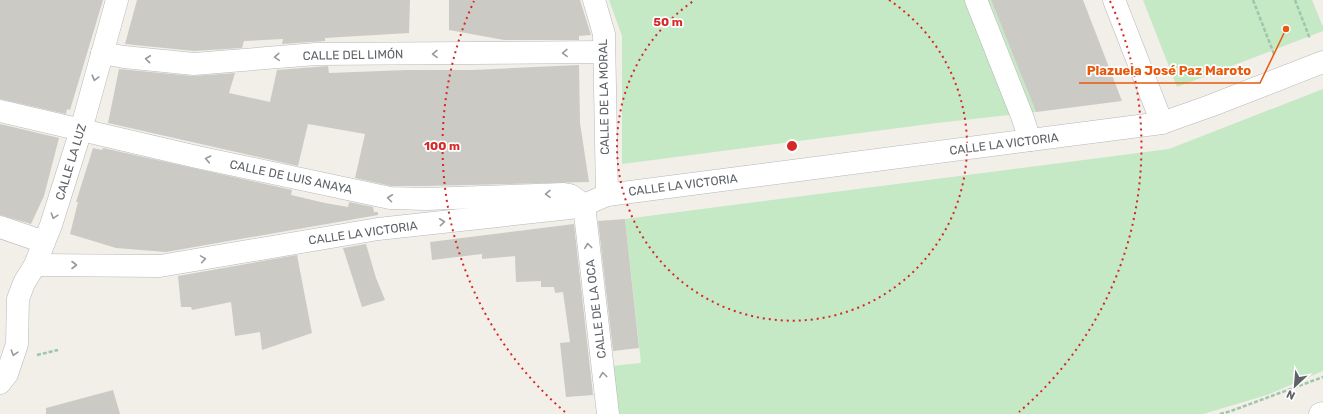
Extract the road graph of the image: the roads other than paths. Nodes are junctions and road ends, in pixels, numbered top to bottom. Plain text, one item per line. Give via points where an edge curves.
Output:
1 (117, 0) edge
2 (594, 0) edge
3 (976, 0) edge
4 (1114, 0) edge
5 (604, 52) junction
6 (102, 53) junction
7 (1323, 62) edge
8 (0, 111) edge
9 (1162, 124) junction
10 (81, 130) junction
11 (1030, 140) junction
12 (607, 195) junction
13 (584, 205) junction
14 (0, 227) edge
15 (44, 242) junction
16 (35, 265) junction
17 (8, 323) edge
18 (0, 383) edge
19 (1323, 413) edge
20 (608, 414) edge
21 (1320, 414) edge

1 - 6 street, CALLE LA LUZ
2 - 5 street, CALLE DE LA MORAL via 604,34
3 - 11 street
4 - 9 street
5 -> 6 street, CALLE DEL LIMÓN via 316,54 194,64
5 - 12 street, CALLE DE LA MORAL
6 -> 10 street, CALLE LA LUZ
7 - 9 street, CALLE LA VICTORIA
8 - 10 street, CALLE DE LUIS ANAYA
9 - 11 street, CALLE LA VICTORIA
13 -> 10 street, CALLE DE LUIS ANAYA via 570,195 564,194 390,198
10 -> 15 street, CALLE LA LUZ
11 - 12 street, CALLE LA VICTORIA
12 - 13 street, CALLE LA VICTORIA
16 -> 13 street, CALLE LA VICTORIA via 160,266 378,229
20 -> 13 street, CALLE DE LA OCA
14 - 15 street
15 - 16 street, CALLE LA LUZ
16 - 17 street, CALLE LA LUZ via 24,283
17 -> 18 street, CALLE LA LUZ via 18,332 17,344 7,374
19 - 21 street

